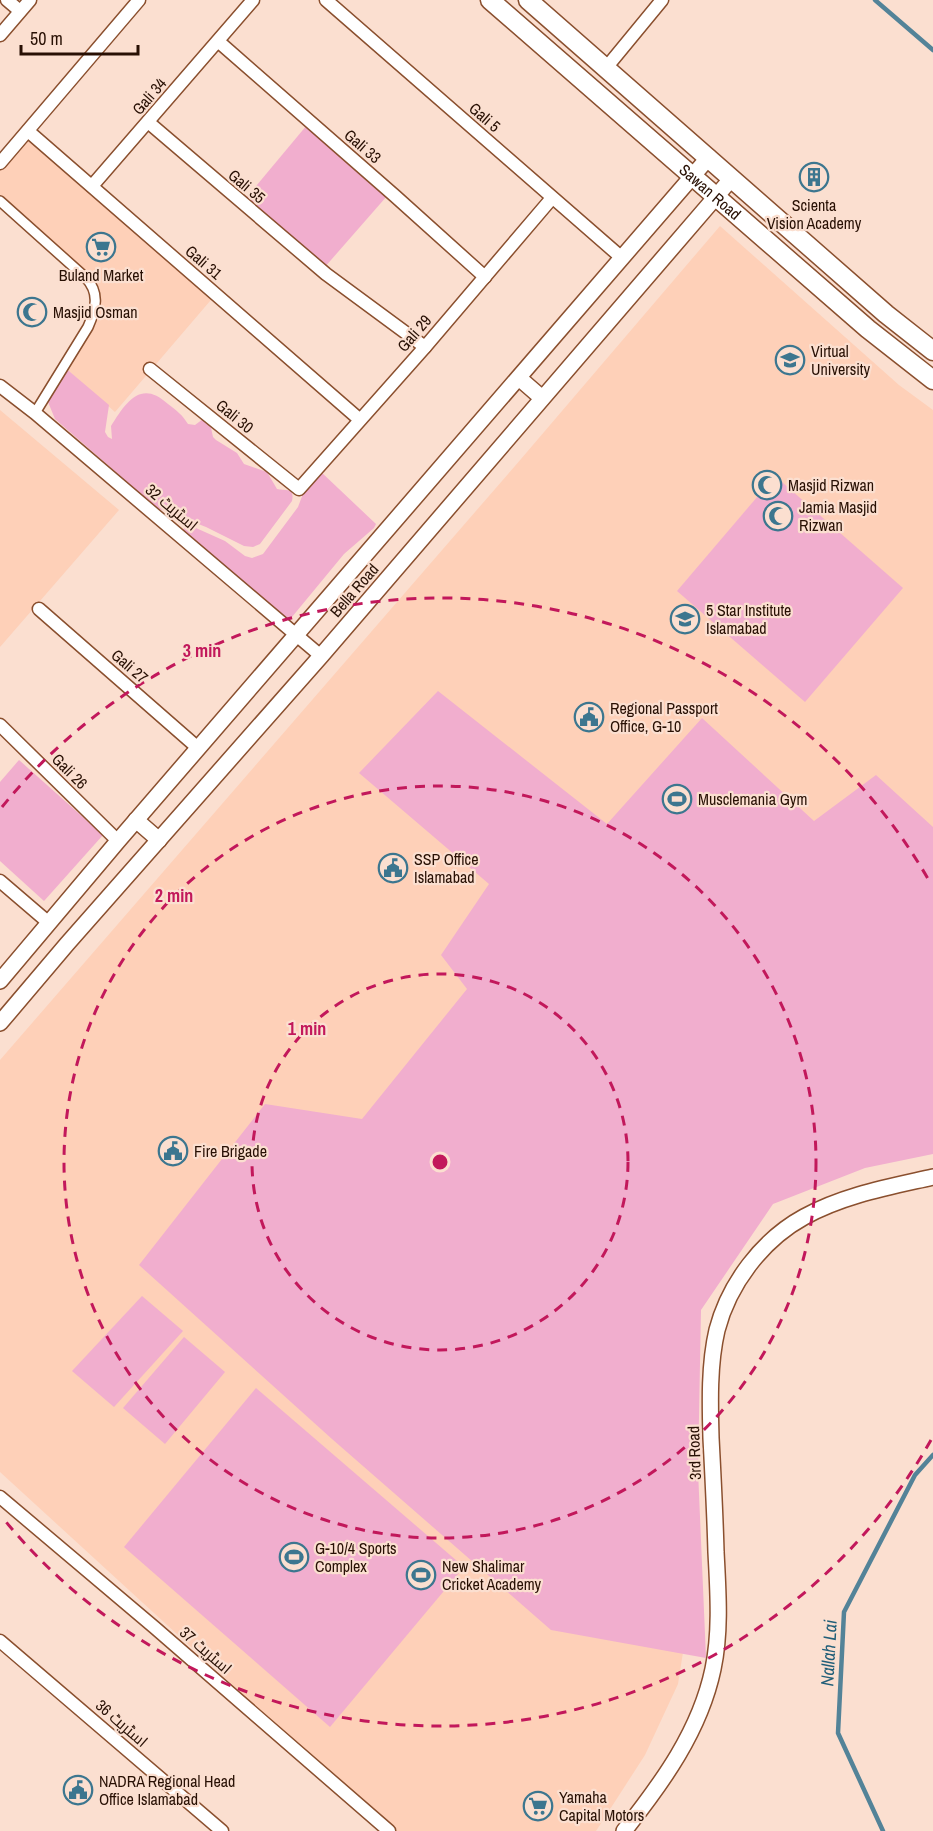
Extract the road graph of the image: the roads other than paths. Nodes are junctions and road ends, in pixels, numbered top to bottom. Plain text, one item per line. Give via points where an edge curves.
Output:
1 (7, 0) edge
2 (30, 0) edge
3 (139, 0) edge
4 (254, 0) edge
5 (326, 0) edge
6 (490, 0) edge
7 (528, 0) edge
8 (662, 0) edge
9 (21, 11) junction
10 (0, 35) edge
11 (219, 42) junction
12 (606, 68) junction
13 (148, 122) junction
14 (28, 131) junction
15 (709, 157) junction
16 (0, 163) edge
17 (693, 177) junction
18 (732, 178) junction
19 (92, 186) junction
20 (716, 197) junction
21 (552, 198) junction
22 (0, 201) edge
23 (622, 258) junction
24 (485, 277) junction
25 (425, 347) junction
26 (933, 351) edge
27 (150, 369) dead end
28 (519, 378) junction
29 (933, 380) edge
30 (0, 386) edge
31 (542, 398) junction
32 (35, 413) junction
33 (359, 418) junction
34 (299, 489) joint
35 (39, 609) dead end
36 (298, 635) junction
37 (321, 656) junction
38 (0, 725) edge
39 (198, 748) junction
40 (136, 820) junction
41 (159, 840) junction
42 (118, 841) junction
43 (0, 881) edge
44 (49, 923) junction
45 (0, 983) edge
46 (18, 1001) junction
47 (0, 1023) edge
48 (933, 1177) edge
49 (0, 1497) edge
50 (0, 1641) edge
51 (222, 1831) edge
52 (389, 1831) edge
53 (624, 1831) edge

1 - 9 street
2 - 9 street
3 - 14 street
4 - 11 street, Gali 34
5 - 21 street, Gali 5
6 - 17 main road, Sawan Road
7 - 12 main road, Sawan Road
8 - 12 street
9 - 10 street
11 - 13 street, Gali 34
11 - 24 street, Gali 33
12 - 15 main road, Sawan Road
13 - 19 street, Gali 34
13 - 25 street, Gali 35 via 326,274
14 - 16 street
14 - 19 street, Gali 31
15 - 17 street, Bella Road
15 - 18 main road, Sawan Road
17 - 20 main road, Sawan Road
17 - 23 street, Bella Road
18 - 20 street, Bella Road
18 - 26 main road, Sawan Road
19 - 33 street, Gali 31
20 - 29 main road, Sawan Road
20 - 31 street, Bella Road
21 - 23 street, Gali 5
21 - 24 street, Gali 29
22 - 32 street via 86,278 96,296 88,327
23 - 28 street, Bella Road
24 - 25 street, Gali 29
25 - 33 street, Gali 29
27 - 34 street, Gali 30
28 - 31 street
28 - 36 street, Bella Road
30 - 32 street, اسٹریٹ 32
31 - 37 street, Bella Road
32 - 36 street, اسٹریٹ 32
33 - 34 street, Gali 29
35 - 39 street, Gali 27
36 - 37 street, اسٹریٹ 32
36 - 39 street, Bella Road
37 - 41 street, Bella Road
38 - 42 street, Gali 26
39 - 40 street, Bella Road
40 - 41 street
40 - 42 street, Bella Road
41 - 46 street, Bella Road
42 - 44 street, Bella Road
43 - 44 street
44 - 45 street, Bella Road
45 - 46 street
46 - 47 street, Bella Road
48 - 53 street, 3rd Road via 859,1194 802,1218 777,1236 751,1263 731,1292 717,1330 710,1410 718,1625 713,1670 700,1711 678,1757
49 - 52 street, اسٹریٹ 37
50 - 51 street, اسٹریٹ 36

